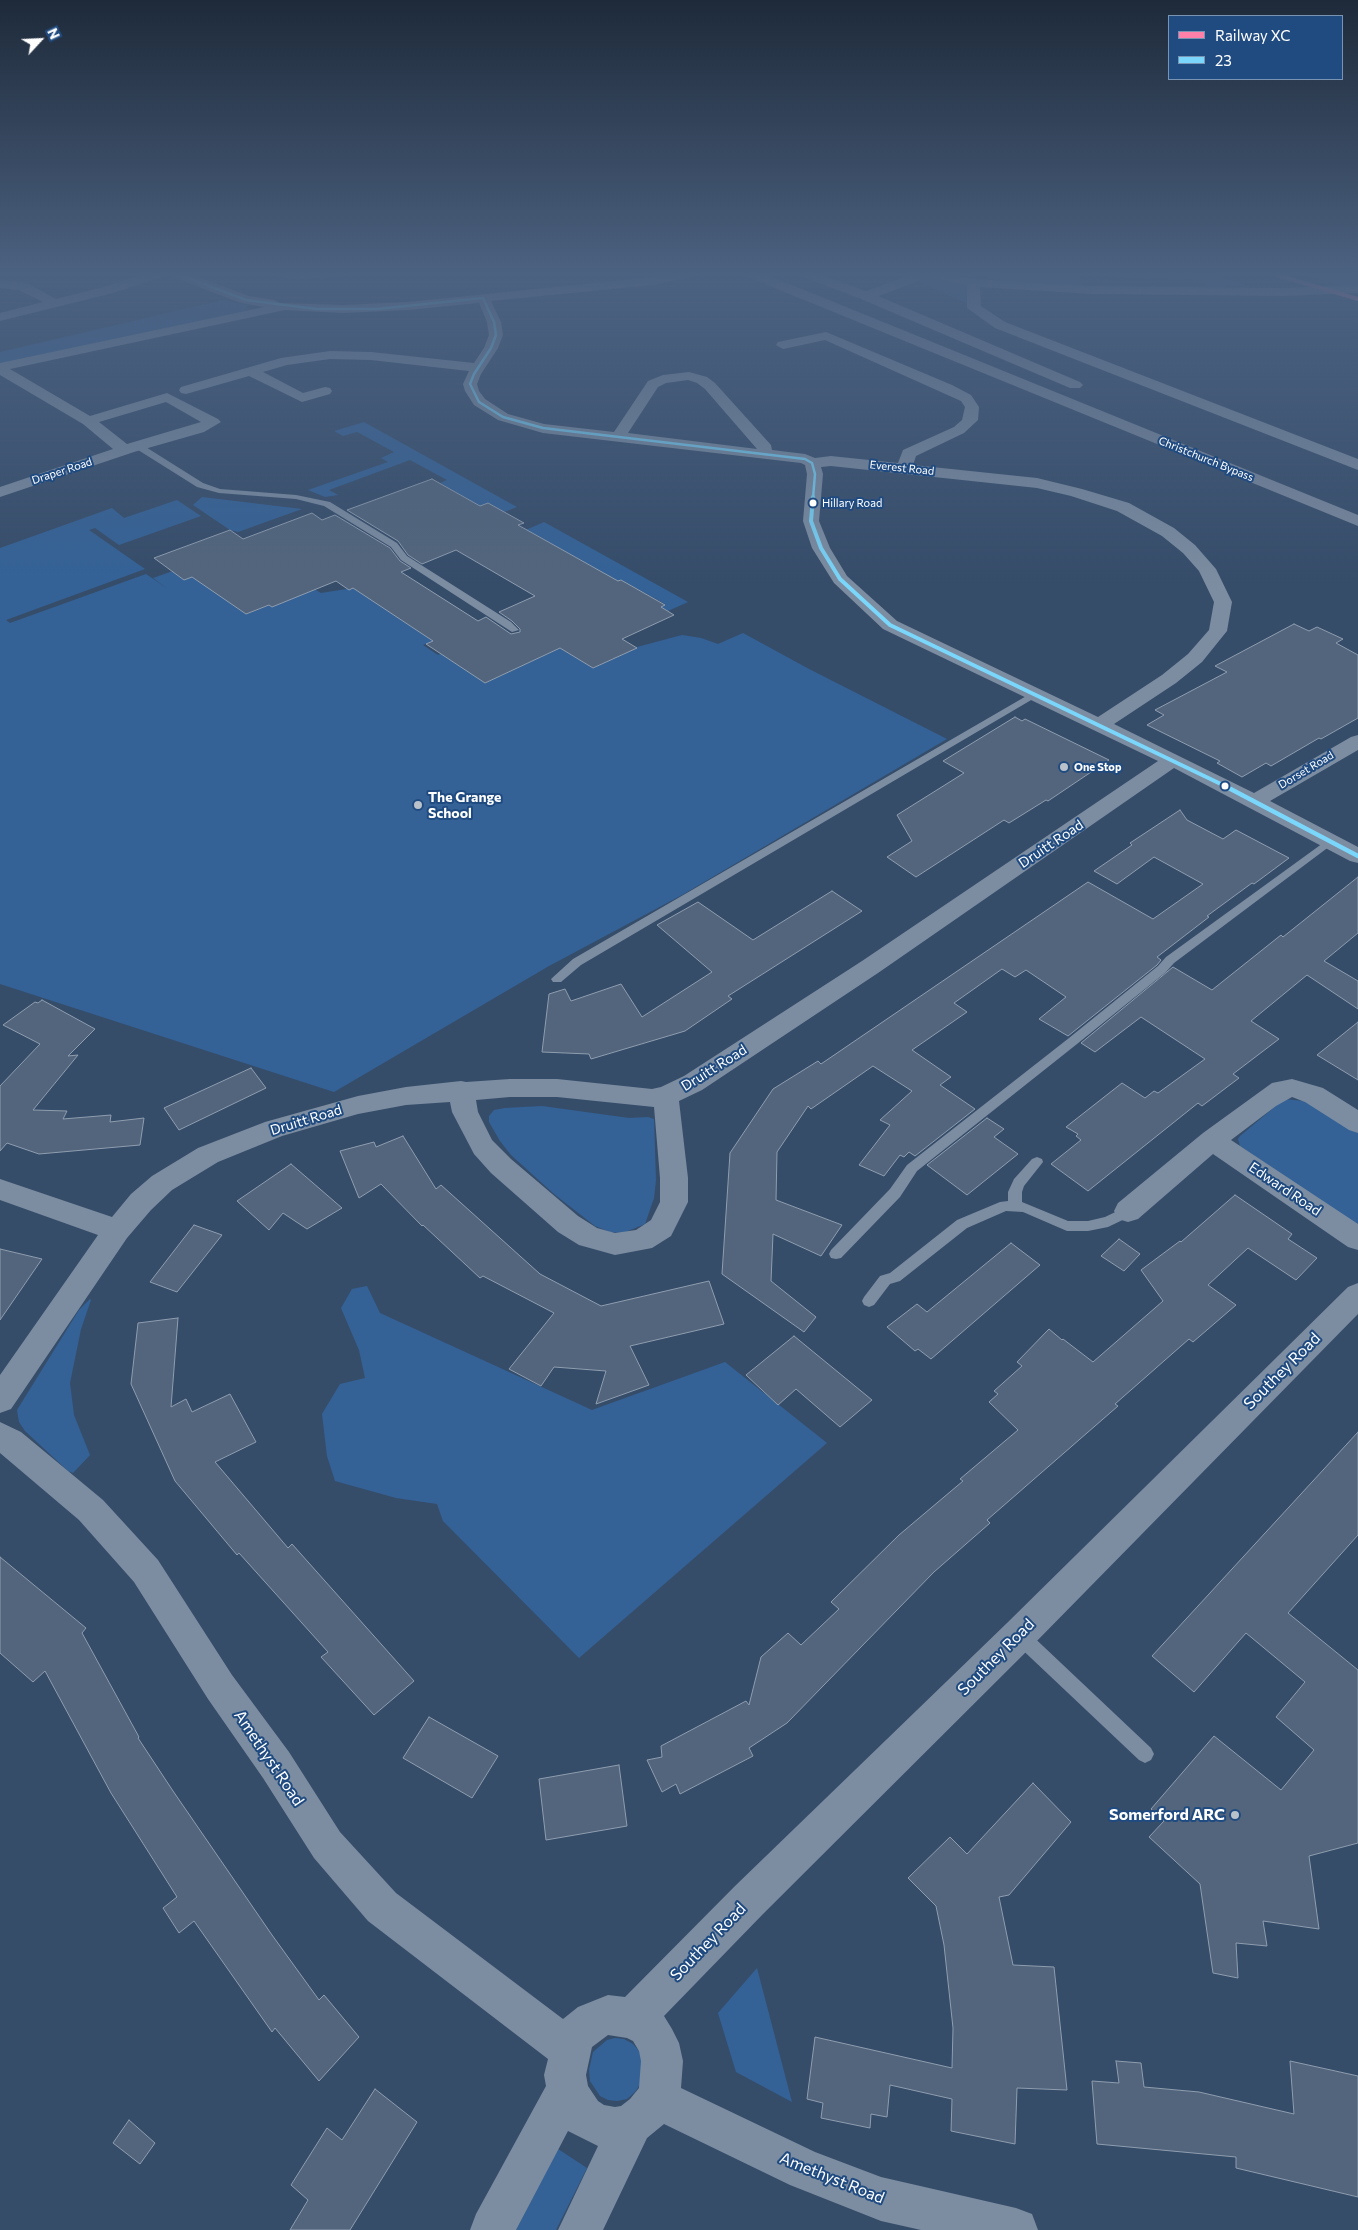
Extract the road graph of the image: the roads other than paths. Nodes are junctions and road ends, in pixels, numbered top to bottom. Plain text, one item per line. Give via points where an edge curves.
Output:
1 (11, 376) edge
2 (236, 376) edge
3 (258, 376) edge
4 (474, 376) edge
5 (688, 376) edge
6 (689, 376) edge
7 (919, 376) edge
8 (1003, 376) edge
9 (1055, 376) edge
10 (1131, 376) edge
11 (21, 383) junction
12 (4, 388) dead end
13 (1085, 389) dead end
14 (186, 390) dead end
15 (325, 391) dead end
16 (88, 421) junction
17 (619, 436) junction
18 (131, 448) junction
19 (763, 453) junction
20 (812, 463) junction
21 (1358, 465) edge
22 (902, 468) junction
23 (0, 492) edge
24 (1358, 521) edge
25 (515, 630) dead end
26 (1035, 694) junction
27 (1100, 724) junction
28 (1358, 740) edge
29 (1172, 760) junction
30 (1255, 801) junction
31 (1330, 841) junction
32 (1358, 856) edge
33 (557, 979) dead end
34 (461, 1090) junction
35 (666, 1096) junction
36 (1358, 1123) edge
37 (1212, 1140) junction
38 (1037, 1162) dead end
39 (0, 1189) edge
40 (1015, 1207) junction
41 (1128, 1211) joint
42 (117, 1230) junction
43 (1358, 1239) edge
44 (836, 1254) dead end
45 (1358, 1295) edge
46 (869, 1301) dead end
47 (0, 1400) edge
48 (0, 1436) edge
49 (1019, 1635) junction
50 (1145, 1754) dead end
51 (633, 2018) junction
52 (569, 2069) junction
53 (645, 2110) junction
54 (492, 2230) edge
55 (580, 2230) edge
56 (1016, 2230) edge

1 - 11 street
2 - 14 street
3 - 15 street via 302,398
4 - 17 street, Everest Road via 470,384 479,402 503,417 543,428
5 - 17 street via 663,378 653,384
6 - 19 street via 710,386 765,448
7 - 22 street via 966,398 972,407 970,420 958,430 909,452
8 - 24 main road, Christchurch Bypass
9 - 13 main road
10 - 21 street
11 - 12 street
11 - 16 street
16 - 18 street
16 - 18 street, Draper Road via 167,397 213,422
17 - 19 street, Everest Road
18 - 23 street, Draper Road
18 - 25 lane via 200,485 219,491 313,499 327,504
19 - 20 street, Everest Road via 805,459
20 - 22 street, Everest Road via 832,461
20 - 26 street via 815,474 810,522 840,579 890,625
22 - 27 street, Everest Road via 1037,483 1094,498 1123,508 1168,532 1207,569 1223,602 1218,631 1195,658 1169,679
26 - 27 street
26 - 33 lane via 585,957
27 - 29 street
28 - 30 street, Dorset Road
29 - 30 street
29 - 35 street, Druitt Road via 870,967 693,1083
30 - 31 street
31 - 32 street
31 - 44 lane via 1170,960 1162,970 912,1168 895,1193
34 - 35 street, Druitt Road via 557,1088 629,1097
34 - 35 street via 464,1112 483,1147 501,1166 568,1224 589,1237 616,1244 642,1240 661,1228 674,1202
34 - 42 street, Druitt Road via 358,1104 274,1129 208,1155 162,1183
36 - 37 street via 1314,1095 1292,1088 1266,1099
37 - 41 street
37 - 43 street, Edward Road
38 - 40 lane via 1020,1183
39 - 42 street
40 - 41 lane via 1025,1207 1067,1226 1108,1222
40 - 46 lane via 1005,1206 962,1224 895,1277 885,1280
42 - 47 street, Druitt Road
45 - 49 street, Southey Road
48 - 52 street, Amethyst Road via 91,1510 146,1570 220,1687 327,1844 382,1907
49 - 50 lane
49 - 51 street, Southey Road
51 - 52 street via 608,2015 592,2021 578,2033
51 - 53 street via 647,2027 658,2043 662,2061 662,2081
52 - 53 street via 569,2094 583,2116 598,2125 615,2128
52 - 54 street
53 - 55 street
53 - 56 street, Amethyst Road via 881,2199

